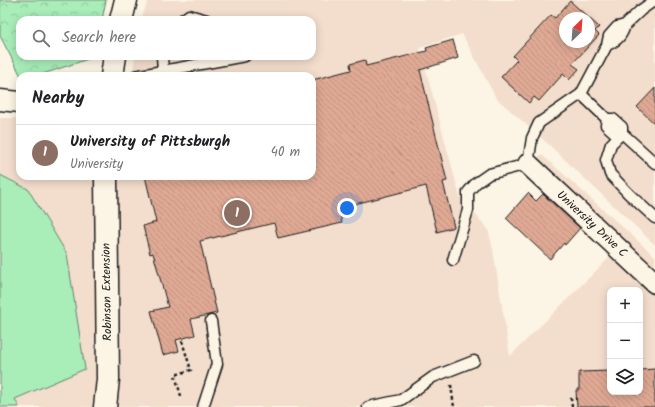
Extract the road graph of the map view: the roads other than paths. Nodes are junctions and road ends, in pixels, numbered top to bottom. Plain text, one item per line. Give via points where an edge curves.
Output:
1 (126, 0) edge
2 (655, 0) edge
3 (122, 16) edge
4 (114, 60) edge
5 (162, 60) edge
6 (218, 60) edge
7 (163, 71) junction
8 (113, 72) edge
9 (157, 72) edge
10 (581, 94) junction
11 (0, 100) edge
12 (16, 102) edge
13 (622, 133) junction
14 (655, 163) edge
15 (528, 164) junction
16 (106, 180) edge
17 (655, 218) edge
18 (453, 260) dead end
19 (655, 283) edge
20 (211, 321) dead end
21 (474, 362) dead end
22 (105, 407) edge
23 (203, 407) edge
24 (368, 407) edge

1 - 3 street
2 - 10 lane via 625,25 624,32 616,42 607,45
4 - 8 street
5 - 7 lane
6 - 7 lane
7 - 9 lane
10 - 13 lane via 607,119 606,125 616,134
10 - 15 lane via 540,123 532,138
11 - 12 street
13 - 14 lane
13 - 17 lane via 611,144 606,160 610,174
15 - 18 lane via 489,174 468,192 468,210
15 - 19 street, University Drive C
16 - 22 street, Robinson Extension via 108,379
20 - 23 lane via 217,364
21 - 24 lane via 433,377 401,400

